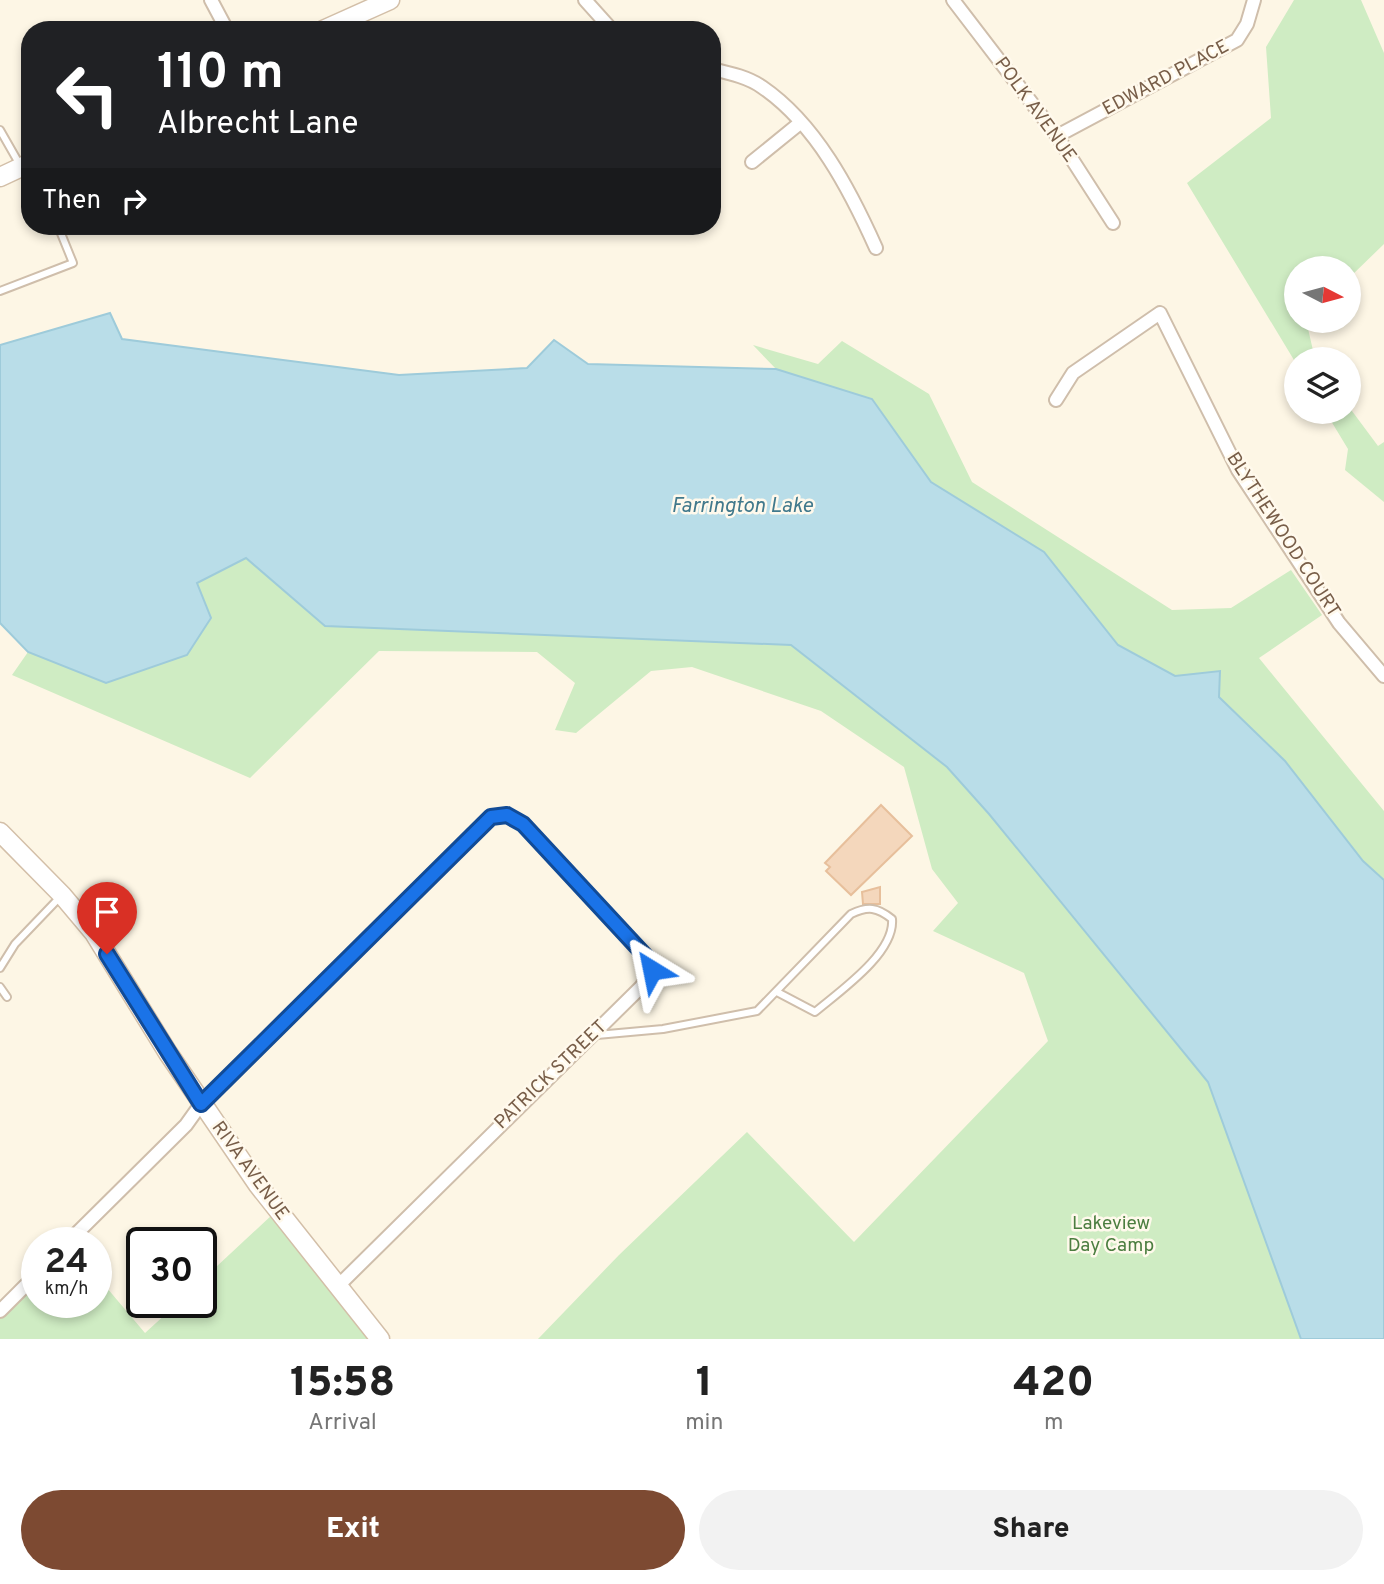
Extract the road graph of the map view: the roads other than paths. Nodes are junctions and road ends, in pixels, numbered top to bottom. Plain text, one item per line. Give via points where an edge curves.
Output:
1 (211, 0) edge
2 (390, 0) edge
3 (585, 0) edge
4 (953, 0) edge
5 (1254, 0) edge
6 (222, 21) edge
7 (343, 21) edge
8 (604, 21) edge
9 (721, 72) edge
10 (800, 123) junction
11 (0, 130) edge
12 (1057, 136) junction
13 (21, 159) edge
14 (752, 162) dead end
15 (21, 167) edge
16 (0, 177) edge
17 (1113, 223) dead end
18 (62, 235) edge
19 (876, 247) dead end
20 (0, 291) edge
21 (1056, 400) dead end
22 (1383, 675) edge
23 (0, 832) edge
24 (62, 895) junction
25 (0, 968) edge
26 (0, 987) edge
27 (777, 992) junction
28 (7, 997) dead end
29 (591, 1035) junction
30 (201, 1104) junction
31 (83, 1227) edge
32 (338, 1286) junction
33 (21, 1290) edge
34 (0, 1311) edge
35 (380, 1339) edge

1 - 6 street
2 - 7 street
3 - 8 street
4 - 12 street, POLK AVENUE
5 - 12 street, EDWARD PLACE via 1237,40
9 - 10 street via 760,85
10 - 14 street
10 - 19 street via 854,201
11 - 13 lane
12 - 17 street, POLK AVENUE
15 - 16 street
18 - 20 lane via 73,263
21 - 22 street, BLYTHEWOOD COURT via 1073,373 1160,313 1237,470 1339,623
23 - 24 street, RIVA AVENUE
24 - 25 lane via 15,944
24 - 30 street, RIVA AVENUE via 94,933
26 - 28 lane
27 - 27 lane via 851,914 879,909 892,919 893,933 880,953 815,1012
27 - 29 lane via 757,1011 746,1014 663,1029
29 - 30 street, PATRICK STREET via 648,979 650,961 523,824 507,815 491,817
29 - 32 street, PATRICK STREET
30 - 31 street via 186,1125
30 - 32 street, RIVA AVENUE
32 - 35 street, RIVA AVENUE
33 - 34 street

